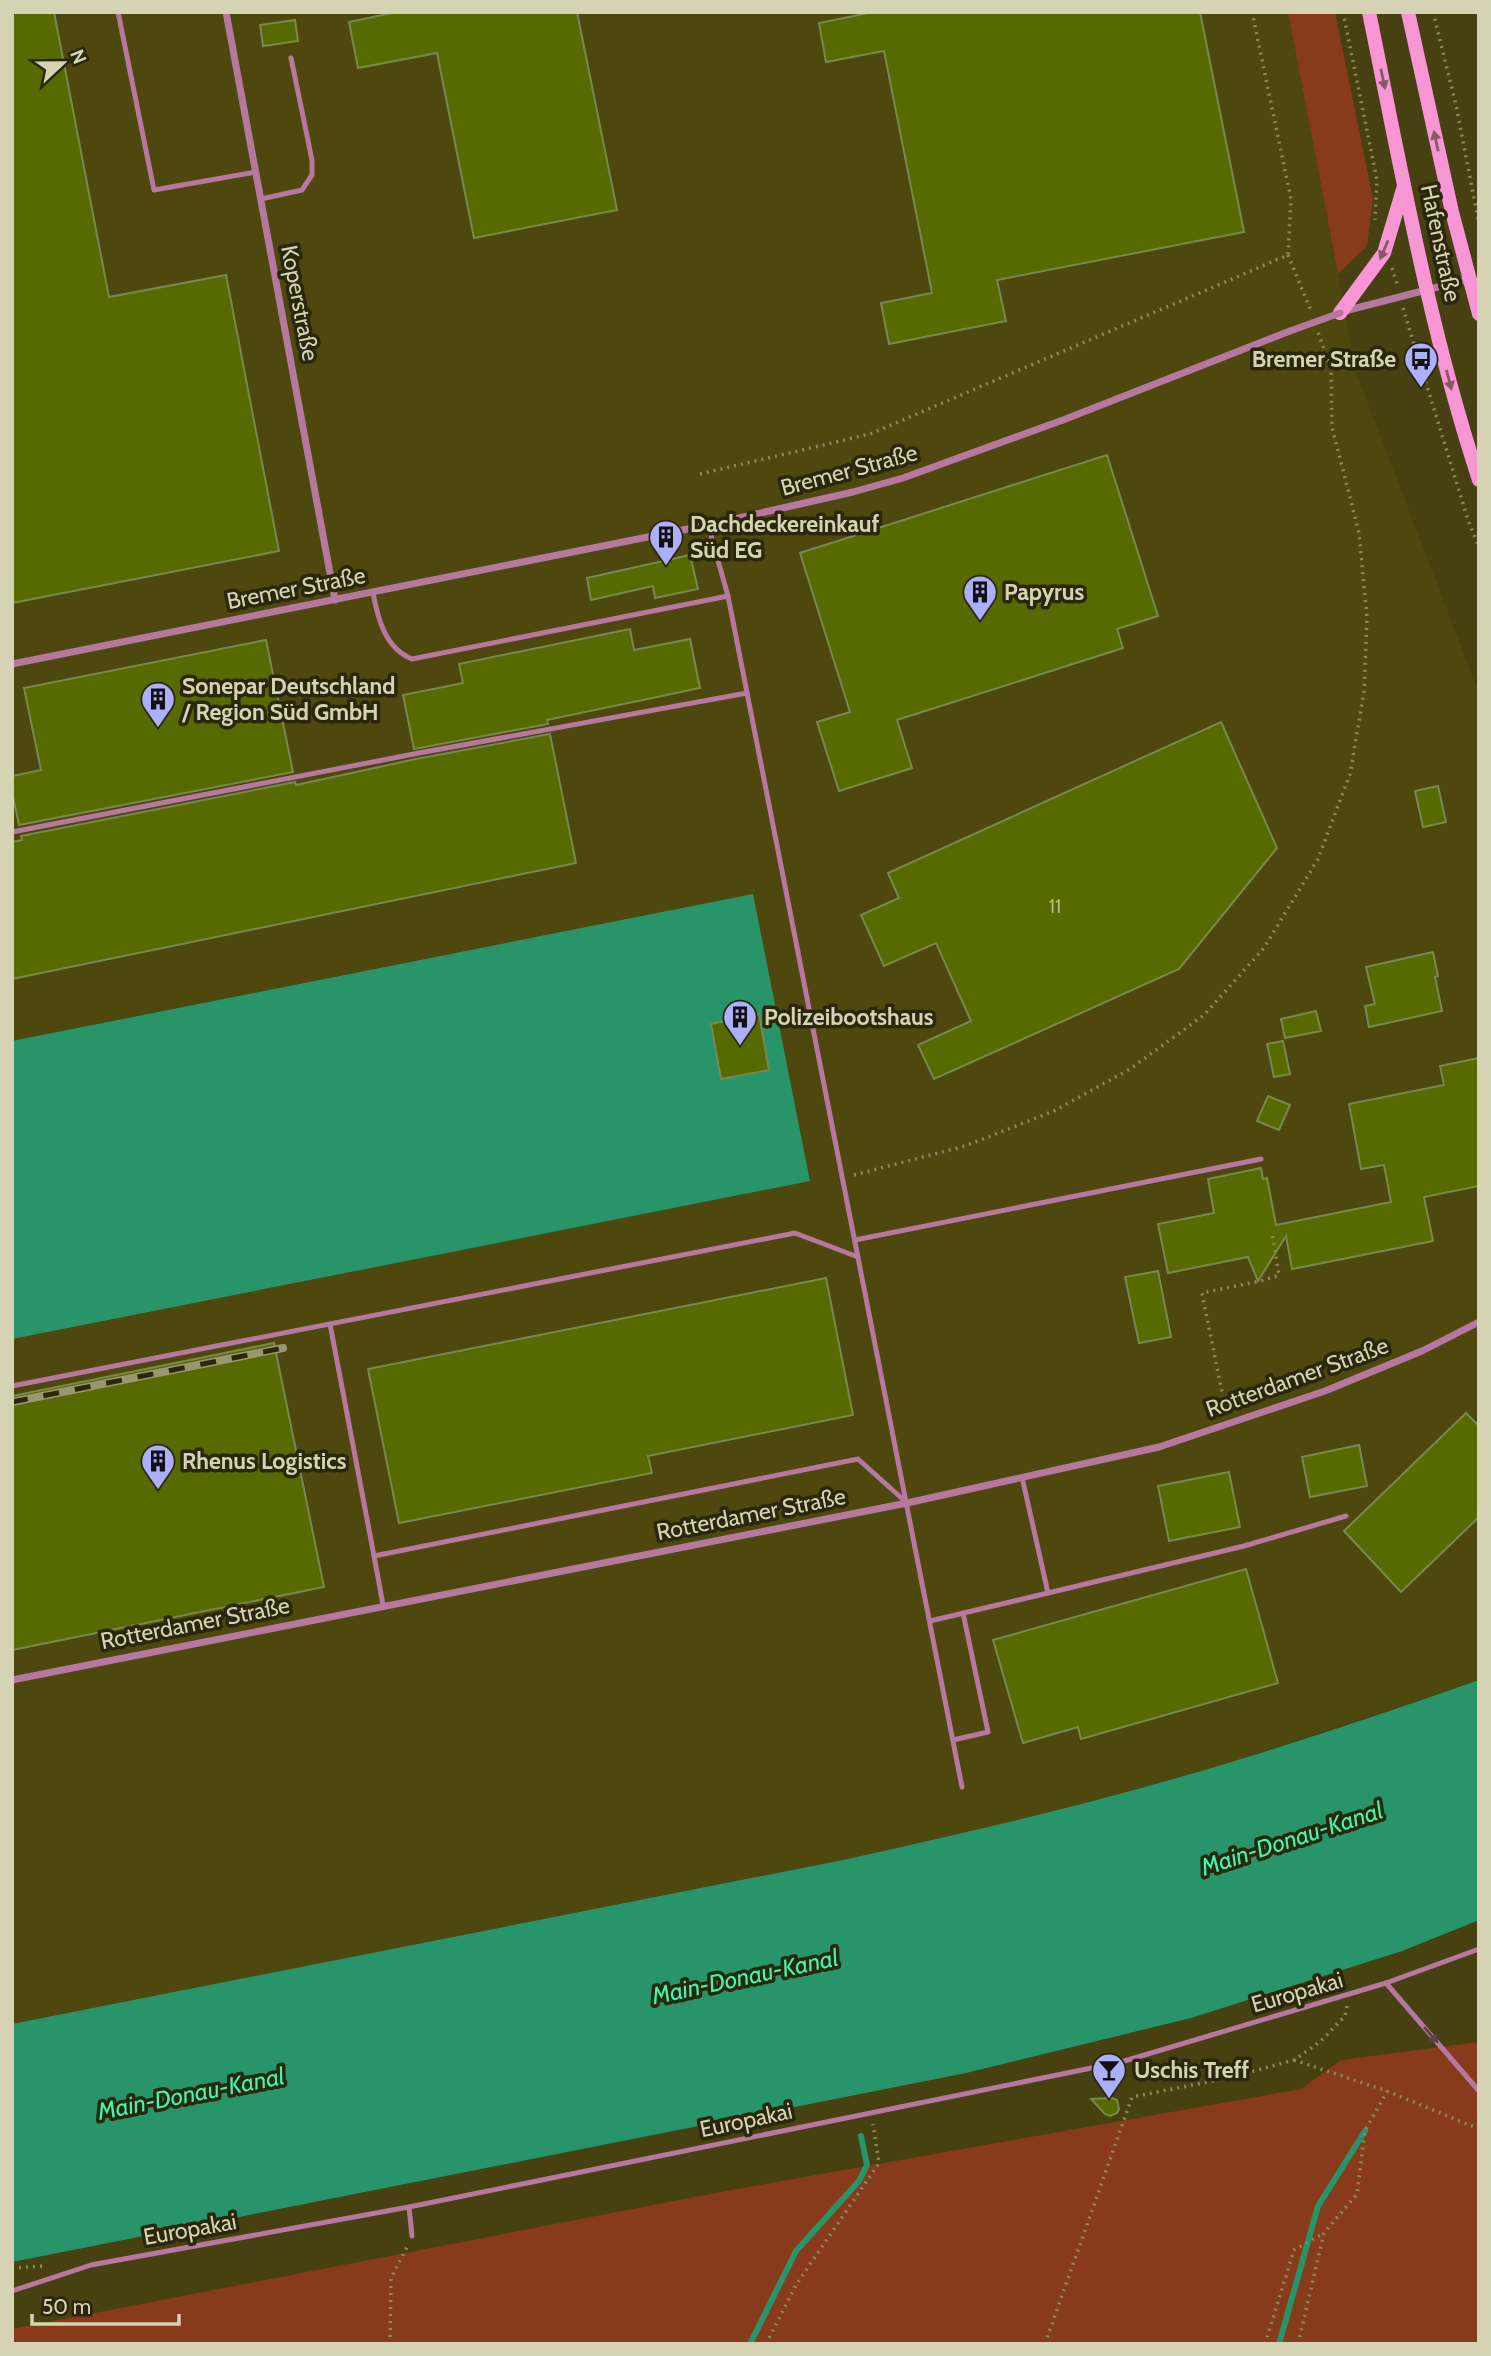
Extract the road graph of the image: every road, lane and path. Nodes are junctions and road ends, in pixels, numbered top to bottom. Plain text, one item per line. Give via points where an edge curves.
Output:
1 (118, 12) edge
2 (226, 12) edge
3 (1252, 12) edge
4 (1369, 12) edge
5 (1408, 12) edge
6 (1433, 12) edge
7 (291, 58) dead end
8 (256, 172) junction
9 (1405, 185) junction
10 (261, 199) junction
11 (1479, 224) edge
12 (1288, 255) junction
13 (1469, 279) junction
14 (1427, 290) junction
15 (1340, 313) junction
16 (1479, 314) edge
17 (1313, 317) dead end
18 (1317, 330) dead end
19 (1427, 387) dead end
20 (1420, 389) dead end
21 (700, 474) dead end
22 (1479, 480) edge
23 (708, 525) junction
24 (373, 593) junction
25 (728, 596) junction
26 (335, 600) junction
27 (12, 664) edge
28 (747, 693) junction
29 (12, 832) edge
30 (1261, 1159) dead end
31 (843, 1178) junction
32 (1272, 1233) dead end
33 (855, 1241) junction
34 (858, 1257) junction
35 (1479, 1322) edge
36 (330, 1324) junction
37 (12, 1386) edge
38 (1228, 1424) junction
39 (1022, 1478) junction
40 (907, 1503) junction
41 (1346, 1517) dead end
42 (374, 1556) junction
43 (1048, 1593) junction
44 (383, 1605) junction
45 (964, 1613) junction
46 (930, 1621) junction
47 (12, 1680) edge
48 (953, 1740) junction
49 (962, 1787) dead end
50 (1479, 1949) edge
51 (1386, 1983) junction
52 (1351, 1994) junction
53 (1294, 2060) junction
54 (1387, 2091) junction
55 (1479, 2091) edge
56 (871, 2113) junction
57 (1479, 2129) edge
58 (409, 2207) junction
59 (1324, 2233) junction
60 (412, 2236) joint
61 (12, 2291) edge
62 (390, 2344) edge
63 (766, 2344) edge
64 (1045, 2344) edge
65 (1265, 2344) edge
66 (1298, 2344) edge

1 - 8 lane via 154,190
2 - 8 street, Koperstraße
3 - 12 path via 1291,199
4 -> 9 main road, Hafenstraße
13 -> 5 main road, Hafenstraße
6 - 11 path
7 - 10 lane via 312,175 302,190
8 - 10 street, Koperstraße
9 - 14 main road, Hafenstraße
9 -> 15 main road via 1384,253
10 - 26 street, Koperstraße
12 - 17 path
12 - 21 path via 870,433
13 - 14 street, Bremer Straße
13 - 16 main road, Hafenstraße
14 - 15 street, Bremer Straße
14 -> 22 main road, Hafenstraße
15 - 23 street, Bremer Straße, bridge via 903,478
18 - 31 path via 1331,369 1332,427 1359,533 1367,618 1364,692 1350,774 1318,859 1264,948 1204,1015 1130,1069 1054,1111 965,1146
19 - 20 path
23 - 24 street, Bremer Straße
23 - 25 lane
24 - 25 lane via 377,618 389,640 412,659
24 - 26 street, Bremer Straße
25 - 28 lane
26 - 27 street, Bremer Straße
28 - 29 lane
28 - 31 lane
30 - 33 lane
31 - 33 lane
32 - 38 path via 1279,1275 1202,1293
33 - 34 lane
34 - 36 lane via 795,1233
34 - 40 lane
35 - 38 street, Rotterdamer Straße via 1325,1391
36 - 37 lane
36 - 42 lane
38 - 39 street, Rotterdamer Straße via 1159,1447
39 - 40 street, Rotterdamer Straße
39 - 43 lane
40 - 42 lane via 858,1459
40 - 44 street, Rotterdamer Straße
40 - 46 lane
41 - 43 lane
42 - 44 lane
43 - 45 lane
44 - 47 street, Rotterdamer Straße
45 - 46 lane
45 - 48 lane via 988,1732
46 - 48 lane
48 - 49 lane
50 - 51 lane, Europakai
51 - 52 lane, Europakai
51 -> 55 lane
52 - 53 path via 1345,2016
52 - 56 lane, Europakai via 1121,2062
53 - 54 path
53 - 64 path via 1132,2097
54 - 57 path
54 - 59 path via 1365,2131 1357,2194
56 - 58 lane, Europakai
56 - 63 path via 880,2163 796,2285
58 - 60 lane
58 - 61 lane, Europakai via 91,2265
59 - 65 path via 1294,2250
59 - 66 path
60 - 62 path via 391,2278

